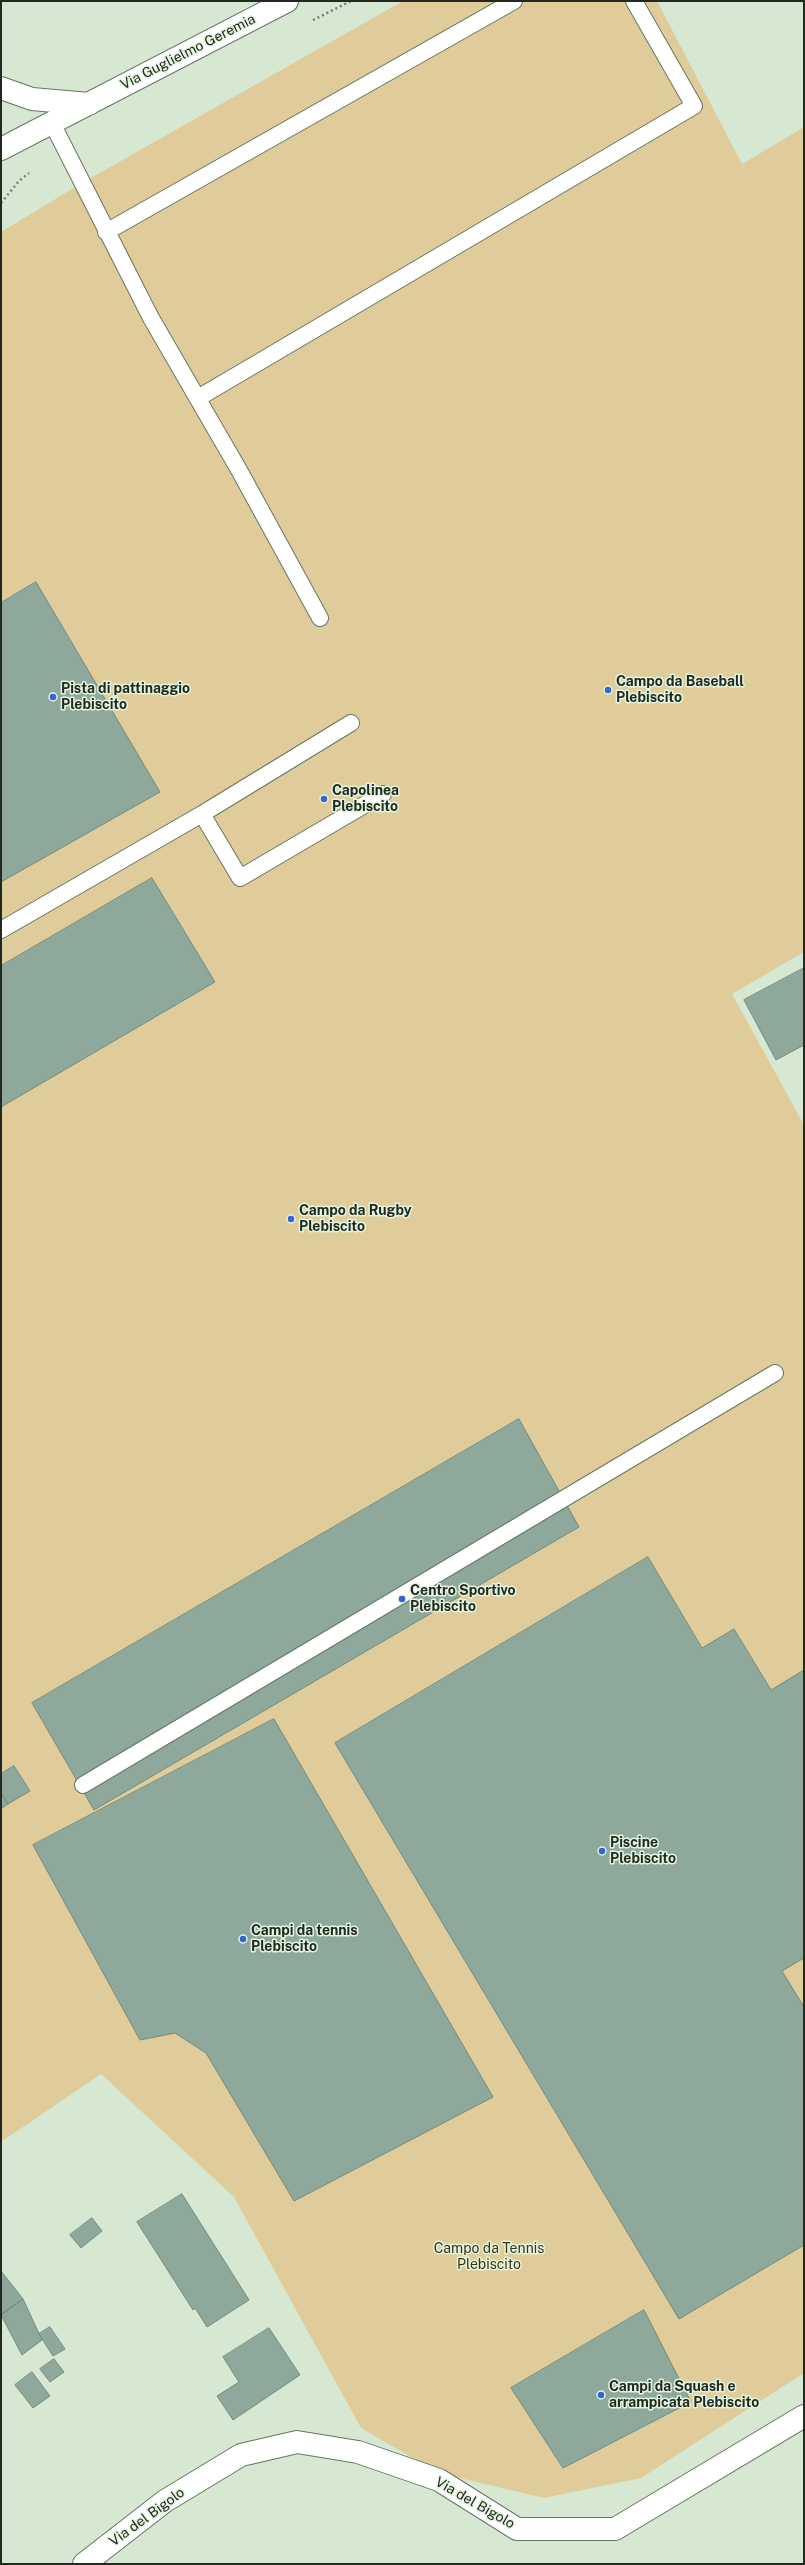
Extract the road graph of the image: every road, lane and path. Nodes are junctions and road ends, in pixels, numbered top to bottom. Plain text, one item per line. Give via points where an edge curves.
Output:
1 (287, 1) edge
2 (514, 1) edge
3 (634, 1) edge
4 (1, 88) edge
5 (89, 104) junction
6 (52, 123) junction
7 (1, 149) edge
8 (19, 181) dead end
9 (1, 203) edge
10 (106, 232) junction
11 (198, 398) junction
12 (320, 618) dead end
13 (351, 724) dead end
14 (383, 794) dead end
15 (202, 814) junction
16 (1, 930) edge
17 (775, 1372) dead end
18 (83, 1785) dead end
19 (804, 2416) edge
20 (84, 2564) edge

1 - 5 street, Via Guglielmo Geremia
2 - 10 lane
3 - 11 lane via 694,106
4 - 5 street via 32,99
5 - 6 street, Via Guglielmo Geremia
6 - 7 street, Via Guglielmo Geremia
6 - 10 lane
8 - 9 path
10 - 11 lane via 151,318
11 - 12 lane
13 - 15 lane
14 - 15 lane via 240,878
15 - 16 lane
17 - 18 lane
19 - 20 street, Via del Bigolo via 615,2529 517,2529 439,2480 358,2452 297,2442 241,2455 165,2501

